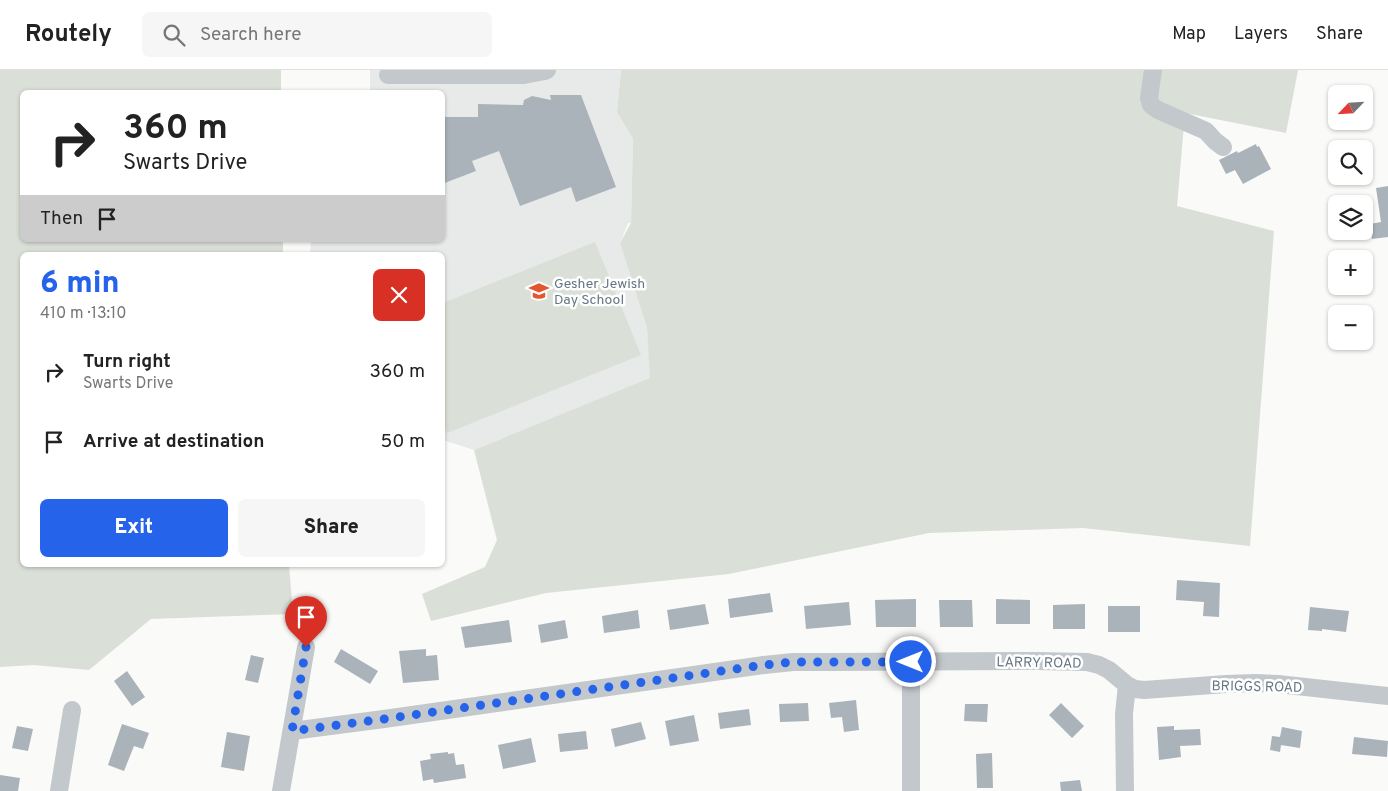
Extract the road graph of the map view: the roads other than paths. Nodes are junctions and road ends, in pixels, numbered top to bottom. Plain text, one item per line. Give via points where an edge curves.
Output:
1 (547, 70) edge
2 (1152, 70) edge
3 (388, 75) dead end
4 (1222, 147) dead end
5 (306, 647) dead end
6 (911, 662) junction
7 (1127, 685) junction
8 (1388, 696) edge
9 (72, 710) dead end
10 (292, 731) junction
11 (59, 791) edge
12 (281, 791) edge
13 (911, 791) edge
14 (1125, 791) edge

1 - 3 street via 524,75
2 - 4 street via 1151,104 1206,131
5 - 10 street
6 - 7 street, LARRY ROAD via 1087,662 1109,670
6 - 10 street via 764,665
6 - 13 street
7 - 8 street, BRIGGS ROAD via 1144,690 1278,684
7 - 14 street
9 - 11 street
10 - 12 street

